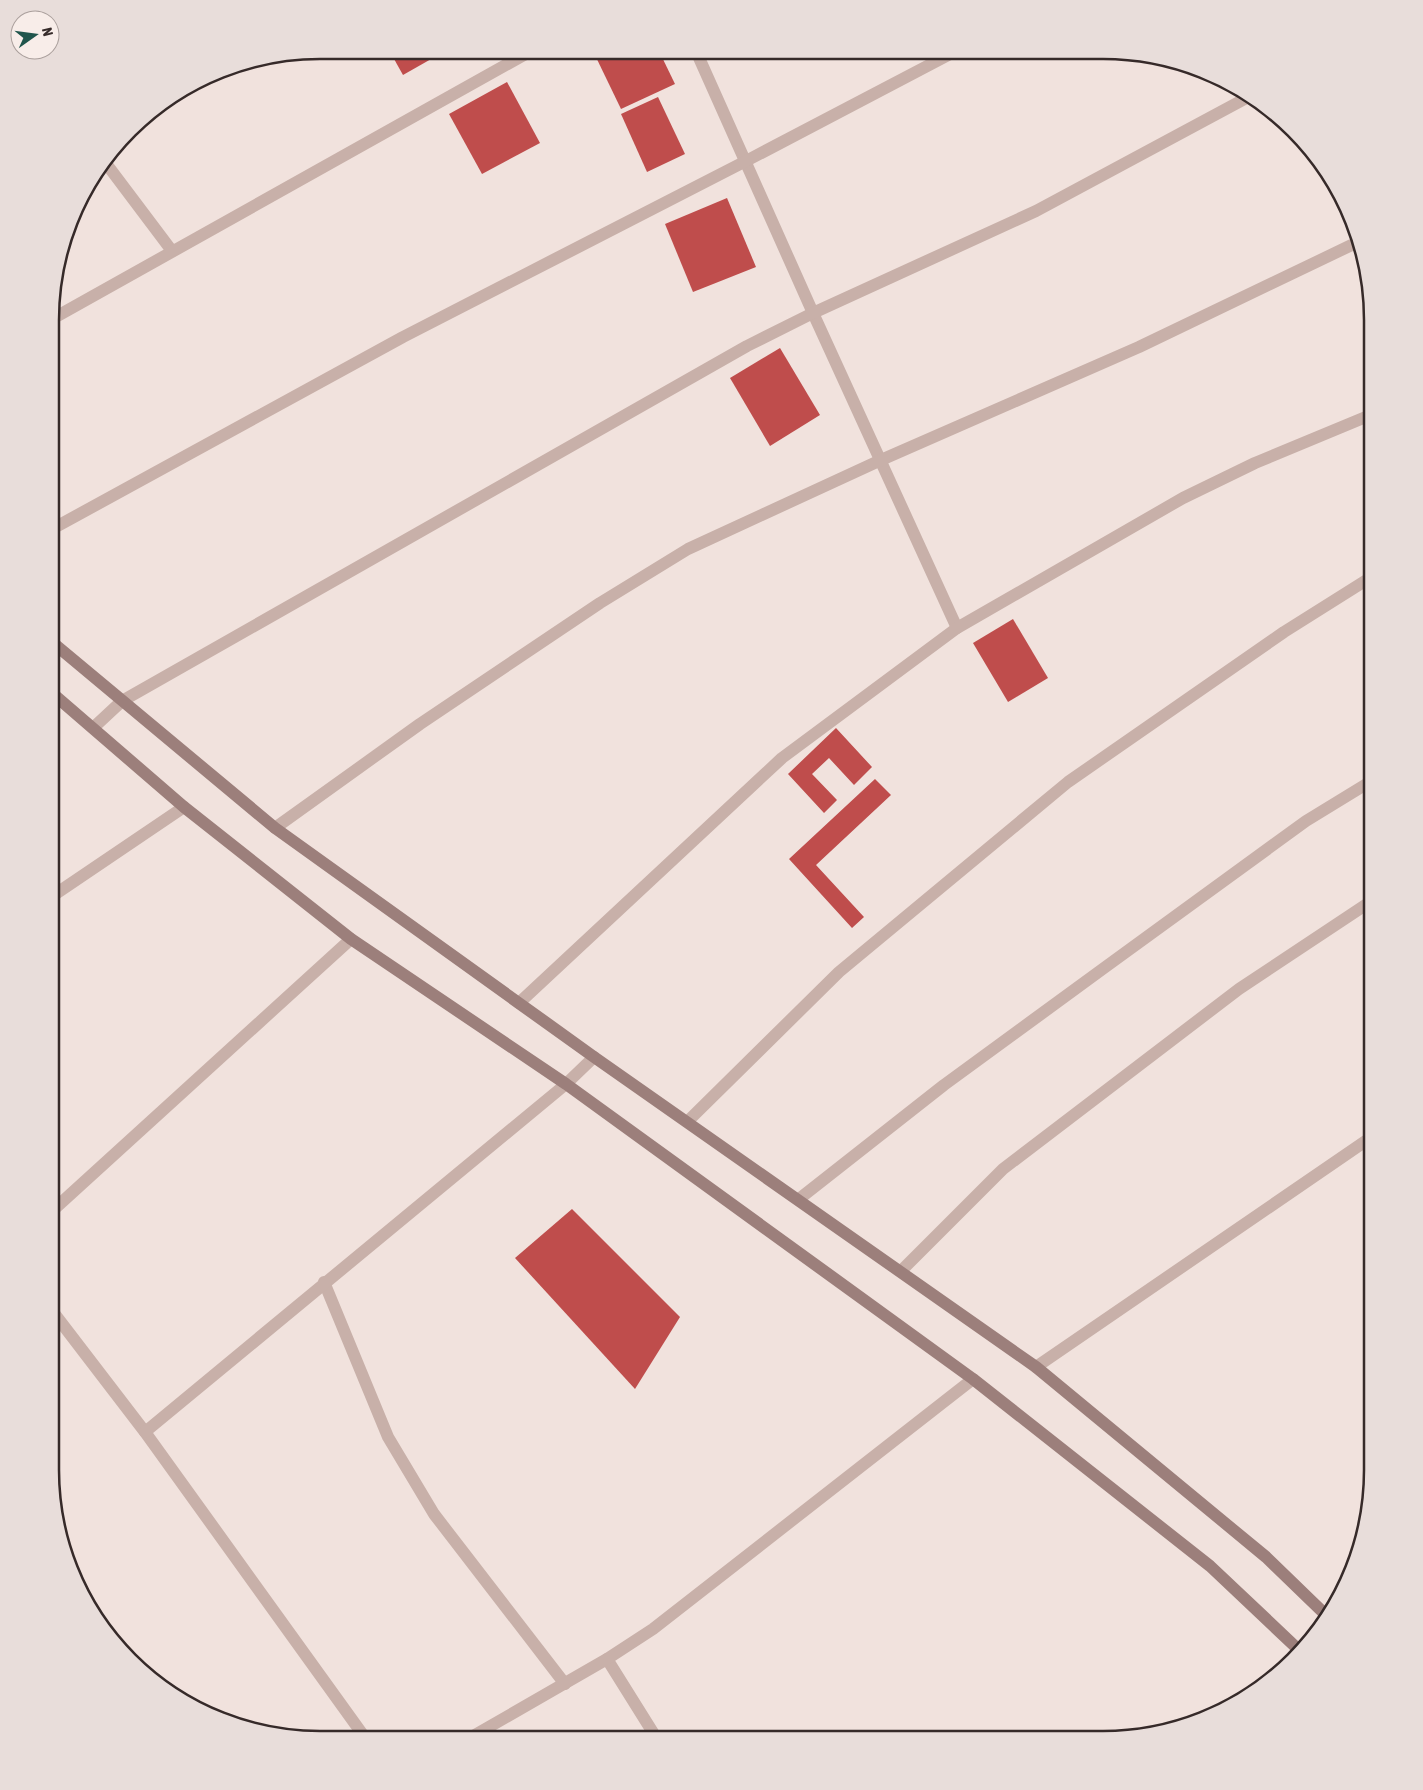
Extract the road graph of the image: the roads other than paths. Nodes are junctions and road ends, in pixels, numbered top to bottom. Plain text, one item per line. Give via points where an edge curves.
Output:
1 (517, 59) edge
2 (700, 59) edge
3 (941, 59) edge
4 (1243, 100) edge
5 (746, 162) junction
6 (109, 167) edge
7 (1353, 245) edge
8 (172, 251) junction
9 (813, 313) junction
10 (59, 314) edge
11 (1364, 418) edge
12 (881, 460) junction
13 (59, 525) edge
14 (1364, 582) edge
15 (957, 628) junction
16 (59, 648) edge
17 (59, 698) edge
18 (122, 701) junction
19 (93, 728) junction
20 (1364, 786) edge
21 (184, 806) junction
22 (275, 828) junction
23 (59, 892) edge
24 (1364, 906) edge
25 (351, 939) junction
26 (519, 1003) junction
27 (594, 1057) junction
28 (566, 1084) junction
29 (688, 1121) junction
30 (1364, 1142) edge
31 (799, 1199) junction
32 (59, 1204) edge
33 (901, 1271) junction
34 (324, 1282) junction
35 (59, 1320) edge
36 (1036, 1368) junction
37 (972, 1378) junction
38 (145, 1432) junction
39 (1322, 1611) edge
40 (1295, 1647) edge
41 (607, 1659) junction
42 (565, 1684) junction
43 (360, 1731) edge
44 (482, 1731) edge
45 (652, 1731) edge

1 - 8 street
2 - 5 street
3 - 5 street
4 - 9 street via 1036,211
5 - 9 street
5 - 13 street via 403,337
6 - 8 street
7 - 12 street via 1138,347
8 - 10 street
9 - 12 street
9 - 18 street via 747,346
11 - 15 street via 1255,463 1183,498
12 - 15 street
12 - 22 street via 688,549 600,603 420,724
14 - 29 street via 1284,632 1068,782 839,972
15 - 26 street via 782,758
16 - 18 main road
17 - 19 main road
18 - 19 street
18 - 22 main road
19 - 21 main road
20 - 31 street via 1306,821 1056,1003 944,1085
21 - 23 street
21 - 25 main road
22 - 26 main road
24 - 33 street via 1239,989 1003,1169
25 - 28 main road
25 - 32 street
26 - 27 main road
27 - 28 street
27 - 29 main road
28 - 34 street
28 - 37 main road
29 - 31 main road
30 - 36 street
31 - 33 main road
33 - 36 main road
34 - 38 street
34 - 42 street via 388,1437 434,1514
35 - 38 street
36 - 39 main road via 1266,1557
37 - 40 main road via 1210,1566
37 - 41 street via 653,1629
38 - 43 street
41 - 42 street
41 - 45 street
42 - 44 street

